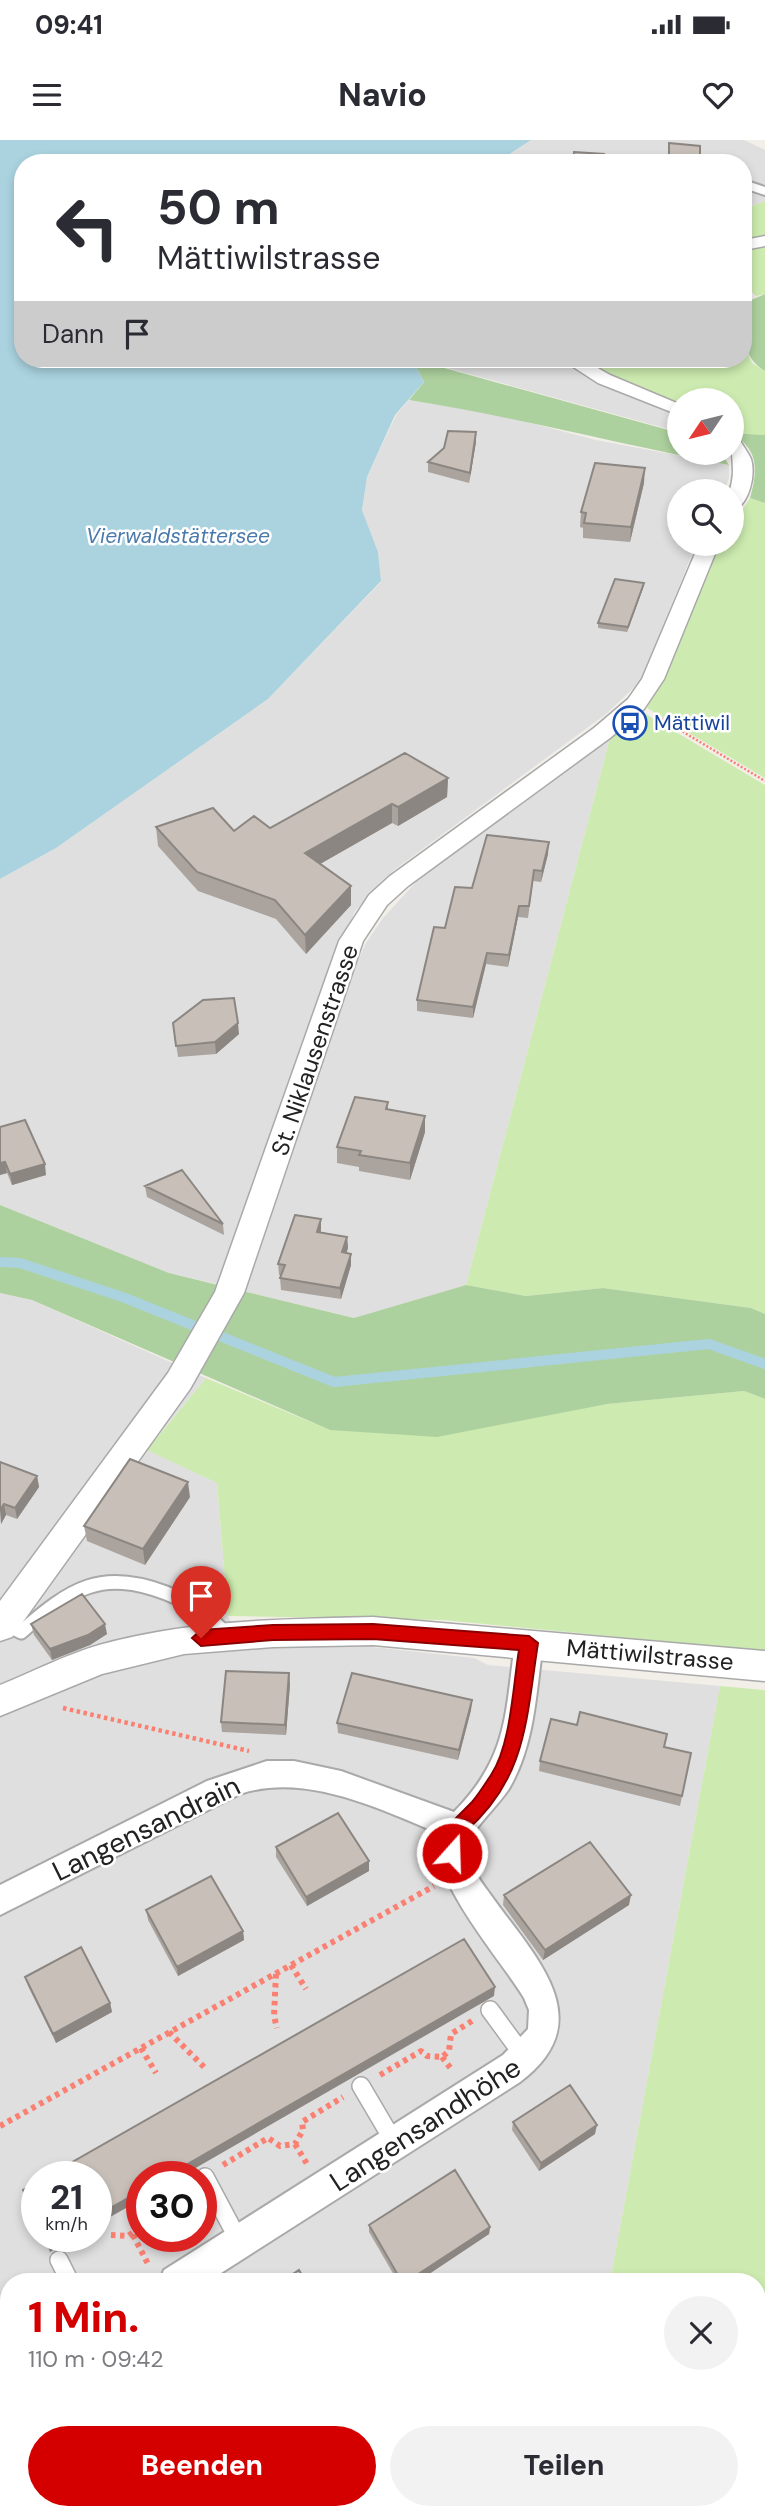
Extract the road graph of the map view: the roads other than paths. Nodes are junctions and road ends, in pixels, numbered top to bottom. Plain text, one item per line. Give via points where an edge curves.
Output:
1 (585, 368) edge
2 (667, 405) edge
3 (703, 556) edge
4 (1, 1625) edge
5 (227, 1636) junction
6 (529, 1643) junction
7 (765, 1666) edge
8 (0, 1701) edge
9 (456, 1827) junction
10 (0, 1901) edge
11 (490, 2010) dead end
12 (525, 2059) junction
13 (361, 2086) dead end
14 (396, 2145) junction
15 (217, 2199) edge
16 (240, 2242) junction
17 (59, 2260) dead end
18 (66, 2273) edge
19 (173, 2273) edge

1 - 2 street
3 - 4 street, St. Niklausenstrasse via 653,679 636,704 437,850 378,900 351,941 229,1293 178,1381
4 - 5 lane via 21,1632 54,1604 93,1583 115,1578 142,1583 196,1606 210,1614
5 - 6 street, Mättiwilstrasse via 373,1631
5 - 8 street, Mättiwilstrasse via 184,1640 98,1660
6 - 7 street, Mättiwilstrasse
6 - 9 street via 512,1746 501,1777 480,1807
9 - 10 street, Langensandrain via 401,1804 317,1779 276,1773 245,1778
9 - 12 street, Langensandhöhe via 452,1853 461,1879 539,1993 546,2025
11 - 12 lane
12 - 14 street, Langensandhöhe
13 - 14 lane
14 - 16 street, Langensandhöhe
15 - 16 lane
16 - 19 street, Langensandhöhe
17 - 18 lane

